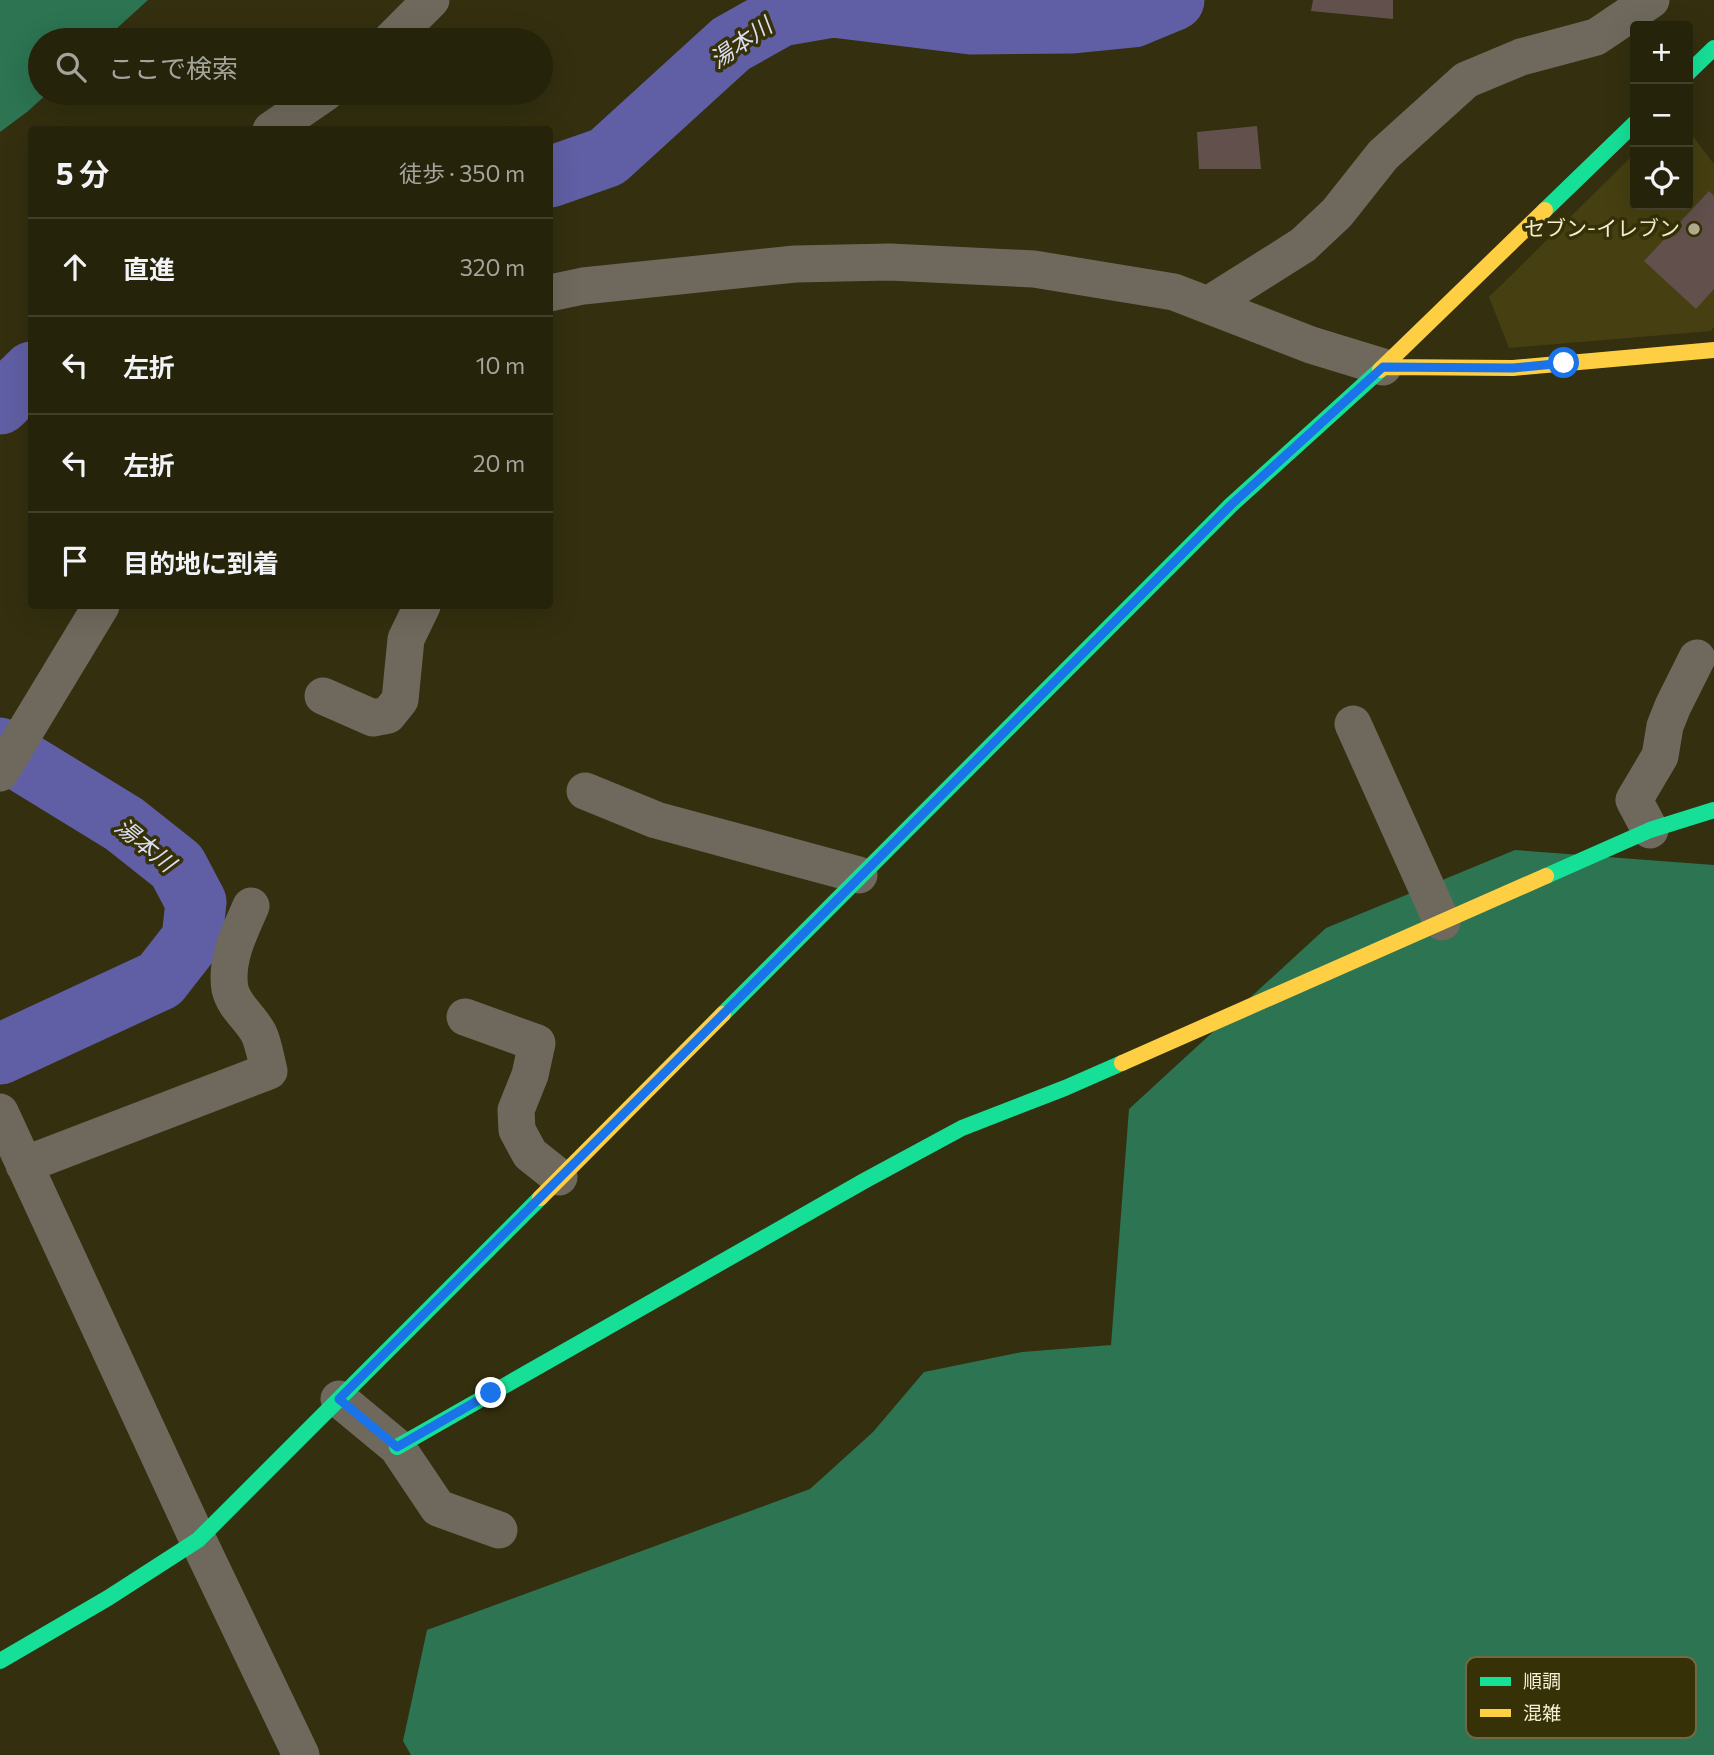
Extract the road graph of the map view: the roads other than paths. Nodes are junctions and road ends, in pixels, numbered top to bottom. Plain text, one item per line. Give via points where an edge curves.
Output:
1 (431, 0) edge
2 (1651, 0) edge
3 (403, 28) edge
4 (1714, 48) edge
5 (1693, 68) edge
6 (307, 105) edge
7 (277, 126) edge
8 (1630, 128) edge
9 (553, 292) edge
10 (1208, 305) junction
11 (1714, 350) edge
12 (1383, 367) junction
13 (99, 609) edge
14 (421, 609) edge
15 (1698, 658) dead end
16 (323, 696) dead end
17 (1353, 724) dead end
18 (1, 771) edge
19 (584, 791) dead end
20 (1714, 810) edge
21 (1650, 830) junction
22 (859, 875) junction
23 (251, 906) dead end
24 (1443, 922) junction
25 (465, 1017) dead end
26 (0, 1112) edge
27 (24, 1165) junction
28 (559, 1177) junction
29 (339, 1399) junction
30 (397, 1447) junction
31 (499, 1530) dead end
32 (198, 1540) junction
33 (0, 1661) edge
34 (301, 1755) edge

1 - 3 street
2 - 10 street via 1596,37 1521,57 1466,80 1383,155 1337,213 1303,245
4 - 5 street
6 - 7 street
8 - 12 street
9 - 10 street via 794,264 890,262 1034,269 1174,292
10 - 12 street
11 - 12 street via 1513,368
12 - 22 street via 1231,505
13 - 18 street
14 - 16 street via 406,639 400,700 388,715 373,718
15 - 21 street via 1665,726 1660,756 1634,800
17 - 24 street
19 - 22 street via 656,820
20 - 21 street
21 - 24 street
22 - 28 street
23 - 27 street via 237,938 230,990 259,1035 269,1071
24 - 30 street via 1065,1088 962,1128
25 - 28 street via 537,1044 516,1110 517,1130 530,1154
26 - 27 street
27 - 32 street
28 - 29 street
29 - 30 street
29 - 32 street
30 - 31 street via 438,1508
32 - 33 street
32 - 34 street

